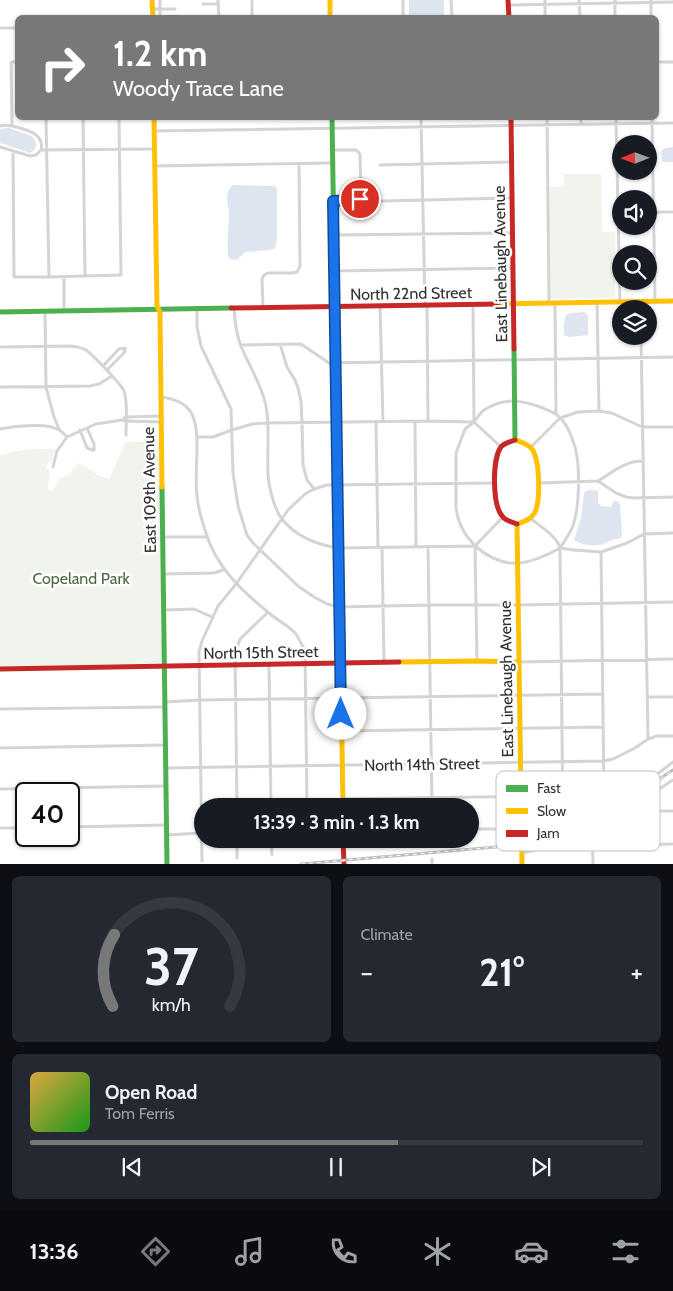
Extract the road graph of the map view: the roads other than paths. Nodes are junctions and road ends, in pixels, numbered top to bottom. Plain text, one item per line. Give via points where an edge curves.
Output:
1 (152, 0) edge
2 (160, 0) edge
3 (252, 0) edge
4 (330, 0) edge
5 (403, 0) edge
6 (451, 0) edge
7 (615, 1) edge
8 (650, 1) edge
9 (218, 2) edge
10 (509, 2) edge
11 (545, 2) edge
12 (579, 2) edge
13 (673, 2) edge
14 (202, 4) dead end
15 (160, 8) junction
16 (152, 9) junction
17 (175, 9) dead end
18 (152, 15) edge
19 (160, 15) edge
20 (219, 15) edge
21 (252, 15) edge
22 (330, 15) edge
23 (404, 15) edge
24 (452, 15) edge
25 (509, 15) edge
26 (545, 15) edge
27 (580, 15) edge
28 (615, 15) edge
29 (651, 15) edge
30 (0, 28) edge
31 (15, 28) edge
32 (15, 62) edge
33 (659, 62) edge
34 (673, 62) edge
35 (46, 120) edge
36 (83, 120) edge
37 (119, 120) edge
38 (154, 120) edge
39 (332, 120) edge
40 (421, 120) edge
41 (511, 120) edge
42 (547, 120) edge
43 (581, 120) edge
44 (616, 123) junction
45 (652, 123) junction
46 (673, 123) edge
47 (581, 124) junction
48 (0, 126) edge
49 (12, 126) junction
50 (511, 126) junction
51 (547, 126) junction
52 (422, 127) junction
53 (332, 128) junction
54 (154, 131) junction
55 (0, 147) edge
56 (120, 149) junction
57 (154, 149) junction
58 (41, 150) junction
59 (47, 150) junction
60 (84, 150) junction
61 (333, 150) junction
62 (13, 152) junction
63 (333, 162) junction
64 (511, 162) junction
65 (299, 163) junction
66 (422, 163) junction
67 (380, 164) dead end
68 (154, 166) junction
69 (619, 190) edge
70 (654, 190) edge
71 (512, 198) junction
72 (423, 199) junction
73 (333, 201) junction
74 (381, 201) dead end
75 (657, 212) edge
76 (673, 212) edge
77 (512, 233) junction
78 (424, 234) junction
79 (334, 235) junction
80 (620, 235) edge
81 (654, 235) edge
82 (513, 268) junction
83 (424, 269) junction
84 (335, 271) junction
85 (86, 276) junction
86 (49, 277) junction
87 (64, 277) junction
88 (620, 300) edge
89 (655, 300) edge
90 (673, 301) edge
91 (657, 302) edge
92 (552, 303) junction
93 (597, 303) junction
94 (612, 303) edge
95 (514, 304) junction
96 (473, 305) junction
97 (336, 306) junction
98 (380, 306) junction
99 (426, 306) junction
100 (263, 307) junction
101 (197, 308) junction
102 (234, 308) junction
103 (158, 309) junction
104 (45, 310) junction
105 (64, 310) junction
106 (0, 312) edge
107 (280, 344) junction
108 (241, 345) junction
109 (641, 345) edge
110 (0, 347) edge
111 (46, 347) junction
112 (673, 357) edge
113 (641, 358) junction
114 (598, 359) junction
115 (514, 360) junction
116 (555, 360) junction
117 (474, 361) junction
118 (336, 362) junction
119 (382, 362) junction
120 (427, 362) junction
121 (103, 366) junction
122 (107, 370) junction
123 (112, 376) junction
124 (0, 387) edge
125 (46, 387) junction
126 (161, 397) junction
127 (515, 400) junction
128 (599, 411) junction
129 (556, 414) junction
130 (126, 417) junction
131 (560, 418) junction
132 (161, 419) junction
133 (124, 421) junction
134 (428, 421) junction
135 (376, 422) junction
136 (383, 422) junction
137 (415, 422) junction
138 (474, 422) junction
139 (267, 423) junction
140 (302, 423) junction
141 (337, 423) junction
142 (642, 427) junction
143 (673, 427) edge
144 (87, 428) junction
145 (0, 429) edge
146 (80, 430) junction
147 (232, 430) junction
148 (61, 431) junction
149 (126, 435) dead end
150 (67, 437) junction
151 (197, 438) junction
152 (515, 440) junction
153 (501, 447) junction
154 (532, 447) junction
155 (642, 461) junction
156 (53, 467) dead end
157 (598, 481) junction
158 (578, 482) junction
159 (456, 483) junction
160 (495, 483) junction
161 (538, 483) junction
162 (376, 484) junction
163 (416, 484) junction
164 (338, 485) junction
165 (314, 489) junction
166 (673, 497) edge
167 (643, 498) junction
168 (502, 518) junction
169 (530, 518) junction
170 (281, 519) junction
171 (517, 524) junction
172 (673, 533) edge
173 (644, 534) junction
174 (163, 537) junction
175 (207, 537) junction
176 (475, 546) junction
177 (416, 547) junction
178 (428, 547) junction
179 (339, 548) junction
180 (378, 548) junction
181 (382, 548) junction
182 (560, 548) junction
183 (260, 550) junction
184 (601, 552) junction
185 (517, 564) junction
186 (223, 570) junction
187 (163, 574) junction
188 (236, 584) junction
189 (645, 602) junction
190 (673, 602) edge
191 (602, 603) junction
192 (560, 604) junction
193 (429, 605) junction
194 (476, 605) junction
195 (518, 605) junction
196 (339, 607) junction
197 (383, 607) junction
198 (163, 610) junction
199 (268, 612) junction
200 (212, 617) junction
201 (646, 659) junction
202 (673, 659) edge
203 (603, 660) junction
204 (477, 661) junction
205 (561, 661) junction
206 (430, 662) junction
207 (519, 662) junction
208 (341, 663) junction
209 (384, 663) junction
210 (305, 664) junction
211 (269, 665) junction
212 (164, 666) junction
213 (199, 666) junction
214 (235, 666) junction
215 (0, 669) edge
216 (603, 694) junction
217 (520, 695) junction
218 (561, 695) junction
219 (430, 696) junction
220 (648, 697) junction
221 (673, 697) edge
222 (306, 698) junction
223 (341, 698) junction
224 (270, 699) junction
225 (200, 700) junction
226 (235, 700) junction
227 (165, 704) junction
228 (0, 709) edge
229 (603, 727) junction
230 (562, 728) junction
231 (520, 729) junction
232 (431, 730) junction
233 (341, 731) junction
234 (673, 736) edge
235 (648, 739) junction
236 (165, 745) junction
237 (0, 748) edge
238 (604, 761) junction
239 (520, 762) junction
240 (562, 762) junction
241 (673, 762) edge
242 (431, 764) junction
243 (306, 765) junction
244 (342, 765) junction
245 (237, 766) junction
246 (271, 766) junction
247 (201, 767) junction
248 (166, 768) junction
249 (520, 771) edge
250 (562, 771) edge
251 (604, 771) edge
252 (660, 771) edge
253 (673, 780) edge
254 (165, 786) junction
255 (660, 788) edge
256 (0, 789) edge
257 (496, 797) edge
258 (201, 798) edge
259 (237, 798) edge
260 (271, 798) edge
261 (307, 798) edge
262 (343, 798) edge
263 (432, 798) joint
264 (660, 811) edge
265 (673, 811) edge
266 (166, 825) junction
267 (80, 827) edge
268 (0, 828) edge
269 (15, 828) edge
270 (496, 829) edge
271 (479, 830) edge
272 (194, 833) edge
273 (166, 835) junction
274 (660, 844) edge
275 (673, 844) edge
276 (202, 848) edge
277 (237, 848) edge
278 (272, 848) edge
279 (343, 848) edge
280 (532, 851) edge
281 (592, 851) edge
282 (522, 853) joint
283 (272, 855) dead end
284 (238, 858) dead end
285 (202, 861) dead end
286 (167, 864) edge
287 (344, 864) edge
288 (522, 864) edge
289 (593, 864) edge

1 - 16 street
2 - 15 street
3 - 21 street
4 - 22 street
5 - 23 street
6 - 24 street
7 - 8 street
7 - 12 street
7 - 28 street
8 - 13 street
8 - 29 street
9 - 14 street
9 - 20 street
10 - 11 street
10 - 25 street
11 - 12 street
11 - 26 street
12 - 27 street
15 - 16 street
15 - 17 street
15 - 19 street
16 - 18 street
30 - 31 street
32 - 49 street via 11,62
33 - 34 street
35 - 59 street
36 - 60 street
37 - 56 street
38 - 54 street, East 109th Avenue
39 - 53 street
40 - 52 street
41 - 50 street, East Linebaugh Avenue
42 - 51 street
43 - 47 street
44 - 45 street
44 - 47 street
44 - 69 street
45 - 46 street
45 - 70 street
47 - 51 street
48 - 49 street
49 - 58 street via 39,137
50 - 51 street
50 - 52 street
50 - 64 street, East Linebaugh Avenue
51 - 92 street
52 - 53 street
52 - 66 street
53 - 54 street
53 - 61 street
54 - 57 street, East 109th Avenue
55 - 62 street
56 - 57 street
56 - 60 street
56 - 85 street via 121,275
57 - 68 street, East 109th Avenue
58 - 59 street
58 - 62 street via 30,156
59 - 60 street
59 - 86 street
60 - 85 street
61 - 63 street
61 - 73 street via 359,151 361,196 358,200
62 - 86 street via 14,277
63 - 65 street
63 - 73 street
64 - 66 street
64 - 71 street, East Linebaugh Avenue
65 - 68 street
65 - 100 street via 300,266 293,273 264,275
66 - 67 street
66 - 72 street
68 - 103 street, East 109th Avenue
71 - 72 street
71 - 77 street, East Linebaugh Avenue
72 - 74 street
72 - 78 street
73 - 79 street
75 - 76 street
77 - 78 street
77 - 82 street, East Linebaugh Avenue
78 - 79 street
78 - 83 street
79 - 84 street
80 - 88 street
81 - 89 street
82 - 83 street
82 - 95 street, East Linebaugh Avenue
83 - 84 street
83 - 99 street
84 - 97 street
85 - 87 street
86 - 87 street
87 - 105 street
90 - 91 street, North 22nd Street
92 - 93 street, North 22nd Street
92 - 95 street, North 22nd Street
92 - 116 street
93 - 94 street, North 22nd Street
93 - 114 street
95 - 96 street, North 22nd Street
95 - 115 street, East Linebaugh Avenue
96 - 99 street, North 22nd Street
96 - 117 street
97 - 98 street, North 22nd Street
97 - 100 street, North 22nd Street
97 - 118 street
98 - 99 street, North 22nd Street
98 - 119 street
99 - 120 street
100 - 102 street, North 22nd Street
101 - 102 street, North 22nd Street
101 - 103 street, North 22nd Street
101 - 147 street via 202,346 231,409
102 - 108 street
103 - 105 street, North 22nd Street
103 - 126 street, East 109th Avenue
104 - 105 street, North 22nd Street
104 - 106 street, North 22nd Street
104 - 111 street
107 - 108 street
107 - 118 street via 301,344 329,363
107 - 140 street via 298,388
108 - 139 street via 262,393
109 - 113 street
110 - 111 street
111 - 121 street via 78,347
111 - 125 street
112 - 113 street
113 - 114 street
113 - 142 street
114 - 116 street
114 - 128 street
115 - 116 street
115 - 117 street
115 - 127 street, East Linebaugh Avenue
116 - 129 street
117 - 120 street
117 - 138 street
118 - 119 street
118 - 141 street
119 - 120 street
119 - 136 street
120 - 134 street
121 - 122 street
121 - 122 street via 124,348 124,353
122 - 123 street
123 - 125 street via 90,386
123 - 130 street via 124,389
124 - 125 street
125 - 148 street
126 - 132 street, East 109th Avenue
126 - 151 street via 180,402 190,410 196,423
127 - 129 street
127 - 138 street via 494,405 483,411
127 - 152 street, East Linebaugh Avenue
128 - 131 street via 578,412
128 - 142 street via 612,413
129 - 131 street
130 - 132 street
130 - 133 street
131 - 154 street
131 - 158 street via 574,441
132 - 133 street
132 - 174 street, East 109th Avenue
133 - 144 street via 102,422
133 - 149 street
134 - 137 street
134 - 138 street
135 - 136 street
135 - 141 street
135 - 162 street
136 - 137 street
137 - 163 street
138 - 153 street
138 - 159 street via 465,429 456,453
139 - 140 street
139 - 147 street
139 - 170 street via 268,474
140 - 141 street
140 - 165 street via 303,465 307,480
141 - 164 street
142 - 143 street
142 - 155 street
144 - 146 street
144 - 146 street via 94,450 87,448
145 - 148 street via 38,426
146 - 150 street
147 - 151 street via 213,437
147 - 183 street via 238,506 247,535
148 - 150 street
150 - 156 street via 57,450
151 - 175 street via 197,496
152 - 153 street
152 - 154 street
153 - 160 street via 496,460
154 - 161 street via 537,457
155 - 157 street via 618,468
155 - 167 street
157 - 158 street
157 - 167 street via 626,497
158 - 161 street
158 - 182 street via 576,518
159 - 160 street
159 - 163 street
159 - 176 street via 460,526
160 - 168 street via 497,507
161 - 169 street via 538,504
162 - 163 street
162 - 164 street
162 - 180 street
163 - 177 street
164 - 165 street
164 - 179 street
165 - 170 street via 298,500
166 - 167 street
167 - 173 street
168 - 171 street
168 - 176 street
169 - 171 street
169 - 182 street
170 - 179 street via 309,541
170 - 183 street
171 - 185 street, East Linebaugh Avenue
172 - 173 street
173 - 184 street
173 - 189 street
174 - 175 street
174 - 187 street, East 109th Avenue
175 - 186 street
176 - 178 street
176 - 185 street via 494,559
176 - 194 street
177 - 178 street
177 - 181 street
178 - 193 street
179 - 180 street
179 - 196 street
180 - 181 street
181 - 197 street
182 - 184 street
182 - 185 street via 539,559
182 - 192 street
183 - 188 street
183 - 196 street via 298,586 327,604
184 - 191 street
185 - 195 street, East Linebaugh Avenue
186 - 187 street
186 - 188 street
187 - 198 street, East 109th Avenue
188 - 199 street
188 - 200 street
189 - 190 street
189 - 191 street
189 - 201 street
191 - 192 street
191 - 203 street
192 - 195 street
192 - 205 street
193 - 194 street
193 - 197 street
193 - 206 street
194 - 195 street
194 - 204 street
195 - 207 street, East Linebaugh Avenue
196 - 197 street
196 - 208 street
197 - 209 street
198 - 200 street via 194,609
198 - 212 street, East 109th Avenue
199 - 210 street via 295,633 305,651
199 - 214 street via 240,639
200 - 213 street via 199,652
201 - 202 street, North 15th Street
201 - 203 street, North 15th Street
201 - 220 street
203 - 205 street, North 15th Street
203 - 216 street
204 - 206 street, North 15th Street
204 - 207 street, North 15th Street
205 - 207 street, North 15th Street
205 - 218 street
206 - 209 street, North 15th Street
206 - 219 street
207 - 217 street, East Linebaugh Avenue
208 - 209 street, North 15th Street
208 - 210 street, North 15th Street
208 - 223 street
210 - 211 street, North 15th Street
210 - 222 street
211 - 214 street, North 15th Street
211 - 224 street
212 - 213 street, North 15th Street
212 - 215 street, North 15th Street
212 - 227 street, East 109th Avenue
213 - 214 street, North 15th Street
213 - 225 street
214 - 226 street
216 - 218 street
216 - 229 street
217 - 218 street
217 - 219 street
217 - 231 street, East Linebaugh Avenue
218 - 230 street
219 - 223 street
219 - 232 street
220 - 221 street
220 - 235 street
222 - 223 street
222 - 224 street
222 - 243 street
223 - 233 street
224 - 226 street
224 - 246 street
225 - 226 street
225 - 227 street
225 - 247 street
226 - 245 street
227 - 228 street
227 - 236 street, East 109th Avenue
229 - 230 street
229 - 238 street
230 - 231 street
230 - 240 street
231 - 232 street
231 - 239 street, East Linebaugh Avenue
232 - 233 street
232 - 242 street
233 - 244 street
234 - 235 street, North 14th Street
235 - 238 street, North 14th Street
236 - 237 street
236 - 248 street, East 109th Avenue
238 - 240 street, North 14th Street
238 - 251 street
239 - 240 street, North 14th Street
239 - 242 street, North 14th Street
239 - 249 street, East Linebaugh Avenue
240 - 250 street
241 - 252 street
242 - 244 street, North 14th Street
242 - 263 street
243 - 244 street, North 14th Street
243 - 246 street, North 14th Street
243 - 261 street
244 - 262 street
245 - 246 street, North 14th Street
245 - 247 street, North 14th Street
245 - 259 street
246 - 260 street
247 - 248 street, North 14th Street
247 - 258 street
248 - 254 street, East 109th Avenue
253 - 255 street
254 - 256 street
254 - 266 street, East 109th Avenue
257 - 263 street
264 - 265 street
266 - 267 street
266 - 273 street, East 109th Avenue
268 - 269 street
270 - 271 street
272 - 273 street
273 - 286 street, East 109th Avenue
274 - 275 street
276 - 285 street
277 - 284 street
278 - 283 street
279 - 287 street
280 - 282 street
281 - 289 street
282 - 288 street, East Linebaugh Avenue

